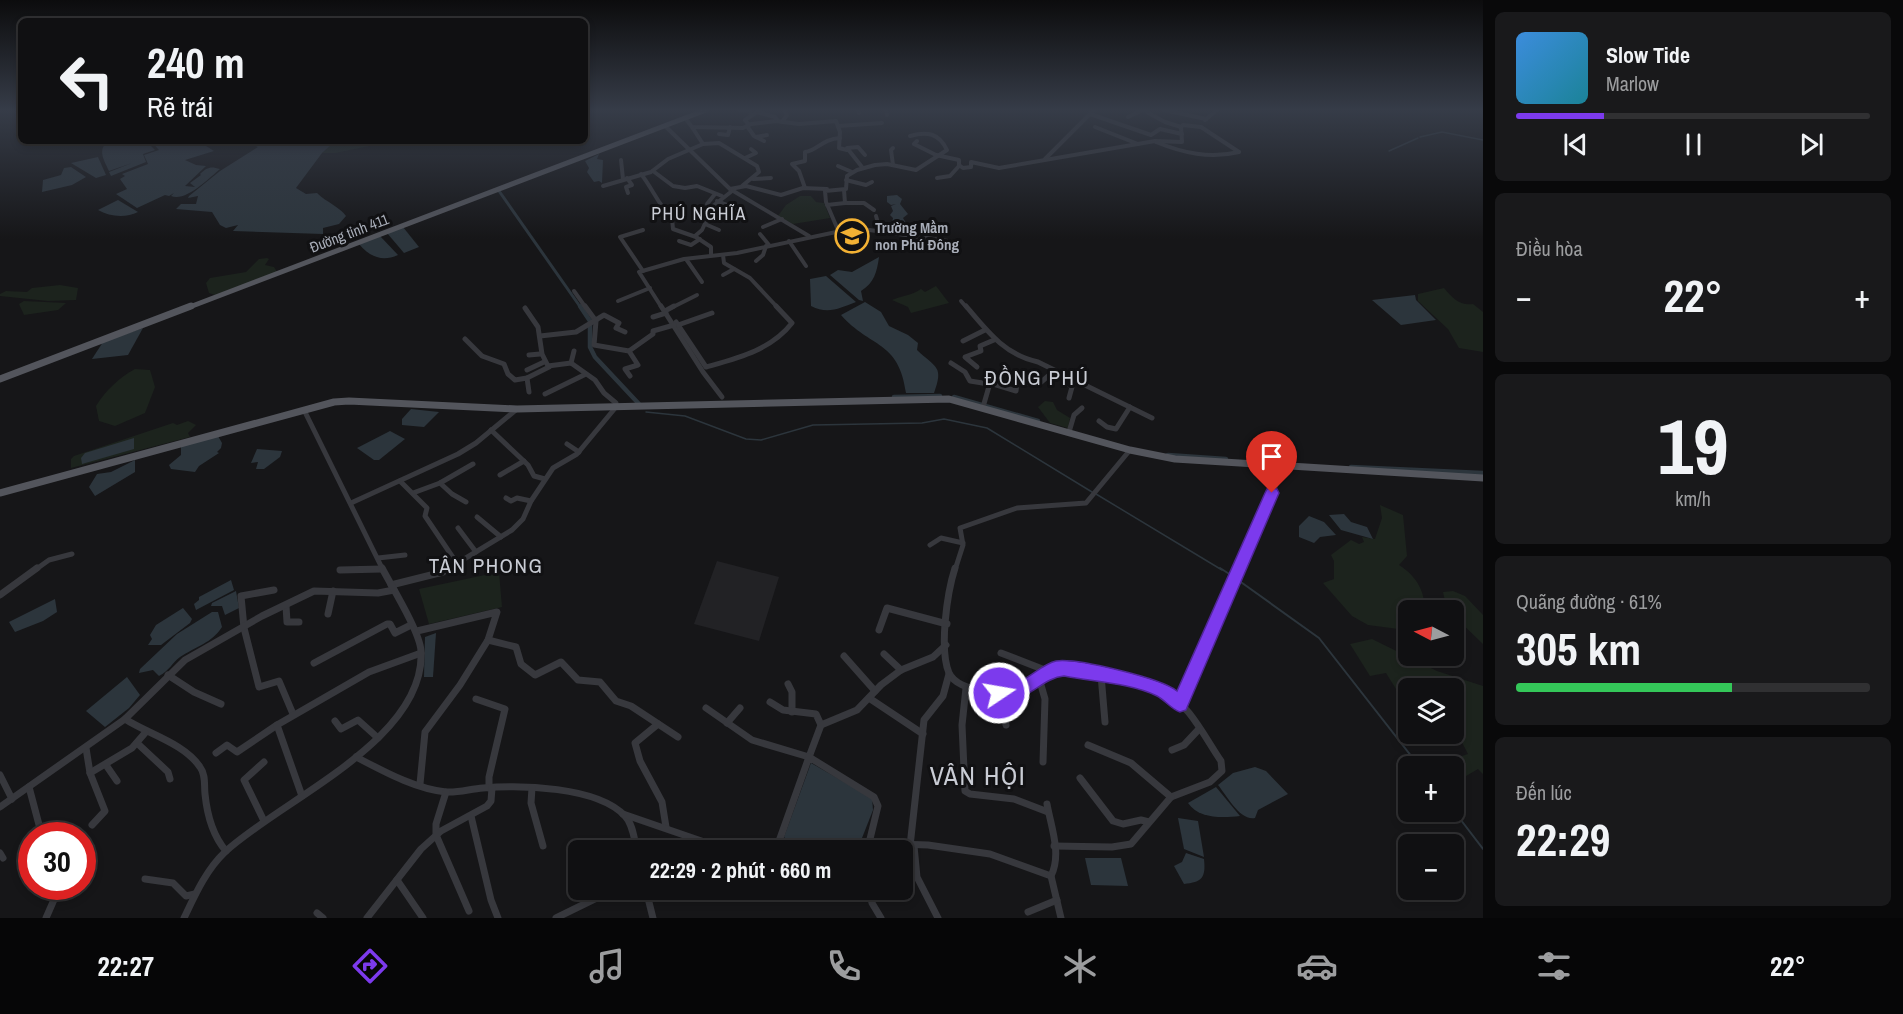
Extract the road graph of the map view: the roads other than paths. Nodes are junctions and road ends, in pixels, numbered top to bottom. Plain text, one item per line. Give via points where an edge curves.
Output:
1 (594, 153) edge
2 (681, 153) edge
3 (693, 153) edge
4 (735, 153) edge
5 (756, 153) edge
6 (805, 153) edge
7 (850, 153) edge
8 (891, 153) edge
9 (932, 153) edge
10 (940, 153) edge
11 (1051, 153) edge
12 (1084, 153) edge
13 (1199, 153) edge
14 (1235, 153) edge
15 (936, 155) junction
16 (745, 157) junction
17 (1045, 159) junction
18 (621, 160) dead end
19 (737, 161) dead end
20 (893, 165) junction
21 (838, 166) dead end
22 (959, 166) junction
23 (862, 167) junction
24 (654, 171) junction
25 (852, 172) junction
26 (641, 174) junction
27 (753, 178) junction
28 (771, 178) dead end
29 (937, 178) dead end
30 (625, 179) junction
31 (846, 180) junction
32 (872, 182) dead end
33 (604, 185) dead end
34 (742, 186) junction
35 (805, 188) junction
36 (828, 189) junction
37 (731, 190) junction
38 (844, 190) junction
39 (628, 193) dead end
40 (715, 194) junction
41 (722, 196) junction
42 (717, 201) junction
43 (845, 203) junction
44 (707, 204) dead end
45 (827, 205) junction
46 (874, 210) dead end
47 (743, 211) dead end
48 (709, 212) junction
49 (876, 216) dead end
50 (726, 219) dead end
51 (782, 219) junction
52 (705, 224) junction
53 (763, 226) dead end
54 (674, 230) junction
55 (719, 230) dead end
56 (838, 230) junction
57 (880, 230) junction
58 (643, 231) dead end
59 (760, 234) dead end
60 (670, 236) dead end
61 (809, 236) junction
62 (697, 238) junction
63 (679, 241) dead end
64 (789, 241) junction
65 (948, 241) dead end
66 (767, 246) junction
67 (711, 255) junction
68 (723, 255) junction
69 (686, 259) junction
70 (756, 261) dead end
71 (806, 266) dead end
72 (734, 269) junction
73 (641, 271) junction
74 (723, 275) dead end
75 (702, 282) dead end
76 (650, 288) junction
77 (574, 291) dead end
78 (697, 295) dead end
79 (618, 301) dead end
80 (961, 301) dead end
81 (525, 308) dead end
82 (667, 311) junction
83 (712, 313) dead end
84 (653, 317) dead end
85 (596, 322) junction
86 (676, 325) junction
87 (985, 330) junction
88 (625, 332) dead end
89 (540, 336) junction
90 (465, 339) dead end
91 (994, 340) junction
92 (963, 341) dead end
93 (574, 351) dead end
94 (629, 351) junction
95 (540, 354) junction
96 (529, 355) dead end
97 (544, 362) junction
98 (571, 363) junction
99 (951, 363) dead end
100 (549, 367) junction
101 (978, 367) dead end
102 (527, 370) dead end
103 (1054, 371) junction
104 (586, 375) junction
105 (630, 376) dead end
106 (1067, 376) junction
107 (527, 378) junction
108 (0, 379) edge
109 (989, 384) junction
110 (529, 392) dead end
111 (545, 394) dead end
112 (722, 397) dead end
113 (1069, 398) dead end
114 (616, 405) junction
115 (984, 405) junction
116 (1130, 407) junction
117 (1082, 408) dead end
118 (517, 409) junction
119 (304, 410) junction
120 (1152, 418) dead end
121 (1099, 421) dead end
122 (491, 430) junction
123 (1070, 430) junction
124 (567, 444) dead end
125 (1130, 450) junction
126 (579, 452) junction
127 (524, 461) junction
128 (473, 464) dead end
129 (1281, 473) dead end
130 (500, 475) dead end
131 (545, 478) junction
132 (1483, 478) edge
133 (400, 481) junction
134 (440, 483) junction
135 (413, 493) junction
136 (0, 494) edge
137 (506, 498) dead end
138 (531, 501) junction
139 (466, 502) dead end
140 (351, 503) junction
141 (477, 517) dead end
142 (458, 528) dead end
143 (501, 537) junction
144 (963, 543) junction
145 (930, 544) dead end
146 (476, 552) junction
147 (72, 554) dead end
148 (405, 555) dead end
149 (378, 558) junction
150 (456, 562) junction
151 (382, 568) junction
152 (340, 570) dead end
153 (393, 587) junction
154 (274, 590) dead end
155 (333, 591) junction
156 (0, 595) edge
157 (286, 606) junction
158 (328, 614) dead end
159 (299, 622) dead end
160 (947, 624) junction
161 (244, 628) junction
162 (414, 628) junction
163 (879, 630) dead end
164 (488, 640) junction
165 (946, 645) junction
166 (1001, 653) dead end
167 (421, 654) junction
168 (884, 654) dead end
169 (844, 656) dead end
170 (314, 663) dead end
171 (901, 670) junction
172 (949, 672) junction
173 (1050, 672) junction
174 (168, 675) junction
175 (1101, 675) junction
176 (1039, 678) junction
177 (789, 684) dead end
178 (966, 688) junction
179 (875, 691) junction
180 (999, 693) junction
181 (869, 698) junction
182 (476, 699) dead end
183 (770, 702) dead end
184 (221, 704) dead end
185 (1180, 704) junction
186 (706, 708) dead end
187 (740, 708) dead end
188 (792, 712) junction
189 (293, 714) junction
190 (125, 719) junction
191 (335, 721) dead end
192 (1105, 722) dead end
193 (727, 723) junction
194 (658, 724) junction
195 (277, 725) junction
196 (821, 725) junction
197 (1006, 725) dead end
198 (1198, 729) junction
199 (146, 733) junction
200 (923, 734) junction
201 (678, 737) dead end
202 (378, 738) junction
203 (137, 743) junction
204 (1088, 745) dead end
205 (86, 748) junction
206 (1172, 750) dead end
207 (216, 753) dead end
208 (356, 757) junction
209 (809, 757) junction
210 (264, 762) dead end
211 (1043, 762) dead end
212 (106, 765) junction
213 (90, 773) junction
214 (0, 776) edge
215 (1080, 778) dead end
216 (170, 779) dead end
217 (117, 781) dead end
218 (420, 784) junction
219 (28, 787) junction
220 (491, 788) junction
221 (532, 788) junction
222 (446, 792) junction
223 (302, 796) junction
224 (1171, 797) junction
225 (12, 799) junction
226 (0, 807) edge
227 (623, 814) junction
228 (471, 816) junction
229 (264, 821) junction
230 (38, 822) edge
231 (95, 822) edge
232 (1149, 822) junction
233 (666, 827) junction
234 (436, 835) junction
235 (634, 840) edge
236 (700, 840) edge
237 (779, 840) edge
238 (871, 840) edge
239 (913, 840) edge
240 (543, 846) dead end
241 (913, 846) edge
242 (1054, 846) junction
243 (226, 851) junction
244 (913, 852) edge
245 (1051, 876) junction
246 (145, 879) dead end
247 (397, 880) junction
248 (195, 894) junction
249 (54, 900) edge
250 (593, 900) edge
251 (648, 900) edge
252 (871, 900) edge
253 (1057, 900) junction
254 (469, 912) dead end
255 (1028, 912) dead end
256 (46, 918) edge
257 (184, 918) edge
258 (367, 918) edge
259 (423, 918) edge
260 (498, 918) edge
261 (556, 918) edge
262 (653, 918) edge
263 (881, 918) edge
264 (938, 918) edge
265 (1060, 918) edge

1 - 108 main road, Đường tỉnh 411
2 - 24 street via 659,164
3 - 37 street
4 - 16 street
5 - 16 street
6 - 35 street via 805,161 792,164
7 - 23 street
8 - 20 street
9 - 15 street
10 - 15 street
11 - 17 street
12 - 17 street
13 - 14 street via 1218,156
15 - 20 street via 917,170 902,170
15 - 22 street via 959,160
16 - 19 street
16 - 27 street via 759,169
17 - 22 street via 999,168 971,162 971,167
18 - 30 street
20 - 23 street
21 - 25 street
22 - 29 street via 950,176
23 - 25 street
24 - 26 street
24 - 40 street via 679,188 697,186
25 - 31 street
26 - 30 street
26 - 54 street via 660,207 672,218
27 - 28 street
27 - 34 street
30 - 33 street
30 - 39 street via 632,185 626,187
31 - 32 street via 866,185
31 - 38 street
34 - 35 street via 779,195
34 - 37 street
35 - 36 street
36 - 38 street
36 - 45 street
37 - 41 street
37 - 51 street
38 - 43 street
40 - 41 street
40 - 44 street
41 - 42 street
42 - 47 street
42 - 48 street
43 - 45 street
43 - 46 street via 864,203
45 - 56 street
48 - 50 street
48 - 52 street
49 - 57 street
51 - 53 street
51 - 61 street
52 - 55 street
52 - 62 street
54 - 60 street
54 - 62 street
56 - 57 street
56 - 61 street
57 - 65 street
58 - 73 street via 620,237
59 - 66 street
61 - 64 street
62 - 63 street via 691,245
62 - 67 street via 709,244
64 - 66 street
64 - 71 street
66 - 68 street
66 - 70 street
67 - 68 street
67 - 69 street
68 - 72 street via 724,263
69 - 73 street
69 - 75 street
72 - 74 street
72 - 86 street via 748,276 792,323 780,337 754,351 706,367
73 - 76 street
76 - 79 street
76 - 82 street
77 - 85 street
78 - 82 street
80 - 87 street
81 - 89 street via 536,322
82 - 84 street
82 - 86 street
83 - 86 street
85 - 88 street via 605,315
85 - 89 street via 576,332
85 - 94 street via 594,345
86 - 94 street via 653,331
86 - 112 street
87 - 91 street
87 - 92 street
89 - 95 street
90 - 107 street via 483,356 504,364 514,380
91 - 101 street via 965,357
91 - 103 street via 1024,359
93 - 98 street
94 - 105 street via 638,365 625,369
95 - 96 street
95 - 97 street
97 - 100 street
97 - 102 street
98 - 100 street
98 - 104 street
99 - 109 street via 965,372 970,381
100 - 107 street
103 - 106 street
103 - 109 street via 1040,383 1017,382 1016,391
104 - 111 street
104 - 114 street via 598,382
106 - 113 street via 1066,382 1072,387
106 - 116 street
107 - 110 street
109 - 115 street
114 - 115 main road via 949,399
114 - 118 main road
114 - 126 street
115 - 123 main road
116 - 120 street
116 - 121 street via 1116,429
117 - 123 street via 1074,415
118 - 119 main road via 349,401
118 - 122 street
119 - 136 main road
119 - 140 street
122 - 127 street
122 - 133 street via 458,454
123 - 125 main road
124 - 126 street
125 - 132 main road via 1175,459
125 - 144 street via 1086,503 1017,508 968,523 960,528
126 - 131 street via 556,465
127 - 130 street
127 - 131 street via 534,476
128 - 134 street
129 - 185 street
131 - 138 street
133 - 135 street
133 - 140 street
134 - 135 street
134 - 139 street
135 - 150 street via 423,501 427,508 425,516
137 - 138 street
138 - 143 street via 519,524
140 - 149 street
141 - 143 street
142 - 146 street
143 - 146 street
144 - 145 street via 941,538
144 - 160 street via 952,577
146 - 150 street
147 - 156 street via 49,560
148 - 149 street
149 - 151 street
150 - 153 street via 439,574
151 - 152 street
151 - 153 street
153 - 155 street via 378,593
153 - 162 street
154 - 161 street via 241,596
155 - 157 street via 314,591
155 - 158 street
157 - 159 street via 286,622
157 - 161 street
160 - 163 street via 887,608
160 - 165 street
161 - 174 street via 185,660
161 - 189 street via 259,687 279,681
162 - 164 street via 497,612
162 - 167 street
162 - 170 street via 396,633 387,624
164 - 194 street via 516,647 520,664 535,675 561,662 578,680 600,682 616,701
164 - 218 street via 425,732
165 - 171 street via 933,657
165 - 172 street
166 - 173 street
167 - 189 street via 369,672
167 - 202 street via 416,687 408,703
168 - 171 street
169 - 179 street
171 - 179 street
172 - 178 street
172 - 200 street via 940,700 926,714
173 - 175 street via 1064,668
173 - 176 street
174 - 184 street
174 - 190 street
175 - 185 street via 1164,691
175 - 192 street
176 - 180 street via 1018,690
176 - 211 street via 1045,703
177 - 188 street
178 - 180 street
178 - 242 street via 962,726 965,791 1048,808
179 - 181 street
180 - 197 street
181 - 196 street via 857,710
181 - 200 street
182 - 220 street via 505,709 489,777
183 - 188 street
185 - 198 street
186 - 193 street
187 - 193 street
188 - 196 street via 816,714
189 - 195 street
190 - 199 street
190 - 205 street
191 - 202 street via 341,729 358,720
193 - 209 street via 752,740
194 - 201 street
194 - 233 street via 635,743 662,802
195 - 207 street via 237,752 227,745
195 - 223 street
196 - 209 street
198 - 206 street via 1184,745
198 - 224 street via 1218,754 1222,771 1210,782
199 - 203 street
199 - 243 street via 199,765 217,839
200 - 239 street
202 - 208 street
203 - 212 street
203 - 216 street via 168,772
204 - 224 street via 1131,763
205 - 213 street
205 - 219 street
208 - 218 street
208 - 223 street
209 - 237 street
209 - 238 street via 874,797 878,806
210 - 229 street via 244,780
212 - 213 street
212 - 217 street
213 - 231 street via 105,811
214 - 225 street
215 - 232 street via 1113,820 1123,824
218 - 222 street
219 - 225 street
219 - 230 street
220 - 221 street
220 - 222 street
220 - 228 street via 488,806
221 - 227 street via 565,791 606,804
221 - 240 street via 531,803
222 - 234 street
223 - 229 street
224 - 232 street
225 - 226 street
227 - 233 street
227 - 235 street
228 - 234 street
228 - 260 street
229 - 243 street
232 - 242 street via 1127,846
233 - 236 street
234 - 247 street
234 - 254 street
241 - 245 street via 1001,856
242 - 245 street via 1055,870
243 - 248 street via 202,879
244 - 264 street via 917,877
245 - 253 street
246 - 248 street via 173,882 186,896
247 - 258 street
247 - 259 street
248 - 257 street
249 - 256 street
250 - 261 street
251 - 262 street
252 - 263 street
253 - 255 street
253 - 265 street

